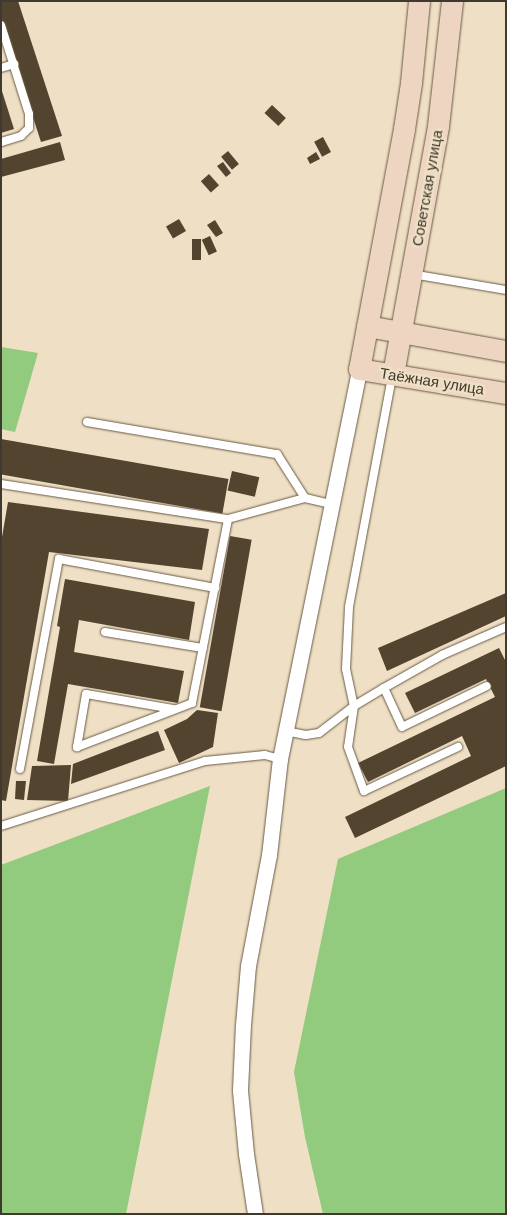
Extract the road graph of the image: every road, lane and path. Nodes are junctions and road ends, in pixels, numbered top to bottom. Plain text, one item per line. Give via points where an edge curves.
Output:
1 (419, 1) edge
2 (452, 1) edge
3 (1, 25) edge
4 (14, 64) junction
5 (1, 68) edge
6 (1, 142) edge
7 (412, 274) junction
8 (506, 290) edge
9 (367, 326) junction
10 (401, 332) junction
11 (506, 351) edge
12 (359, 368) junction
13 (393, 374) junction
14 (506, 393) edge
15 (87, 422) dead end
16 (1, 484) edge
17 (305, 498) junction
18 (332, 504) junction
19 (228, 519) junction
20 (215, 588) junction
21 (506, 627) edge
22 (105, 632) dead end
23 (203, 648) junction
24 (487, 686) dead end
25 (384, 688) junction
26 (354, 706) junction
27 (173, 709) junction
28 (285, 732) junction
29 (458, 747) dead end
30 (280, 759) junction
31 (20, 769) dead end
32 (1, 826) edge
33 (256, 1214) edge

1 - 9 street via 404,129
2 - 7 street, Советская улица via 438,126
3 - 4 lane
4 - 5 lane
4 - 6 lane via 29,128 21,136
7 - 8 lane
7 - 10 street, Советская улица
9 - 10 street
9 - 12 street
10 - 11 street
10 - 13 street, Советская улица
12 - 13 street, Таёжная улица
12 - 18 street
13 - 14 street, Таёжная улица
13 - 26 lane via 349,607 346,669
15 - 17 lane via 277,454
16 - 19 lane
17 - 18 lane
17 - 19 lane
18 - 28 street
19 - 20 lane
20 - 23 lane
20 - 31 lane via 59,559
21 - 25 lane via 442,655
22 - 23 lane
23 - 27 lane via 192,703
24 - 25 lane via 402,727
25 - 26 lane
26 - 28 lane via 319,733
26 - 29 lane via 348,747 364,791
27 - 27 lane via 112,733 77,747 86,694
28 - 30 street
30 - 32 lane via 265,755 205,761
30 - 33 street via 269,855 248,966 243,1025 240,1090

